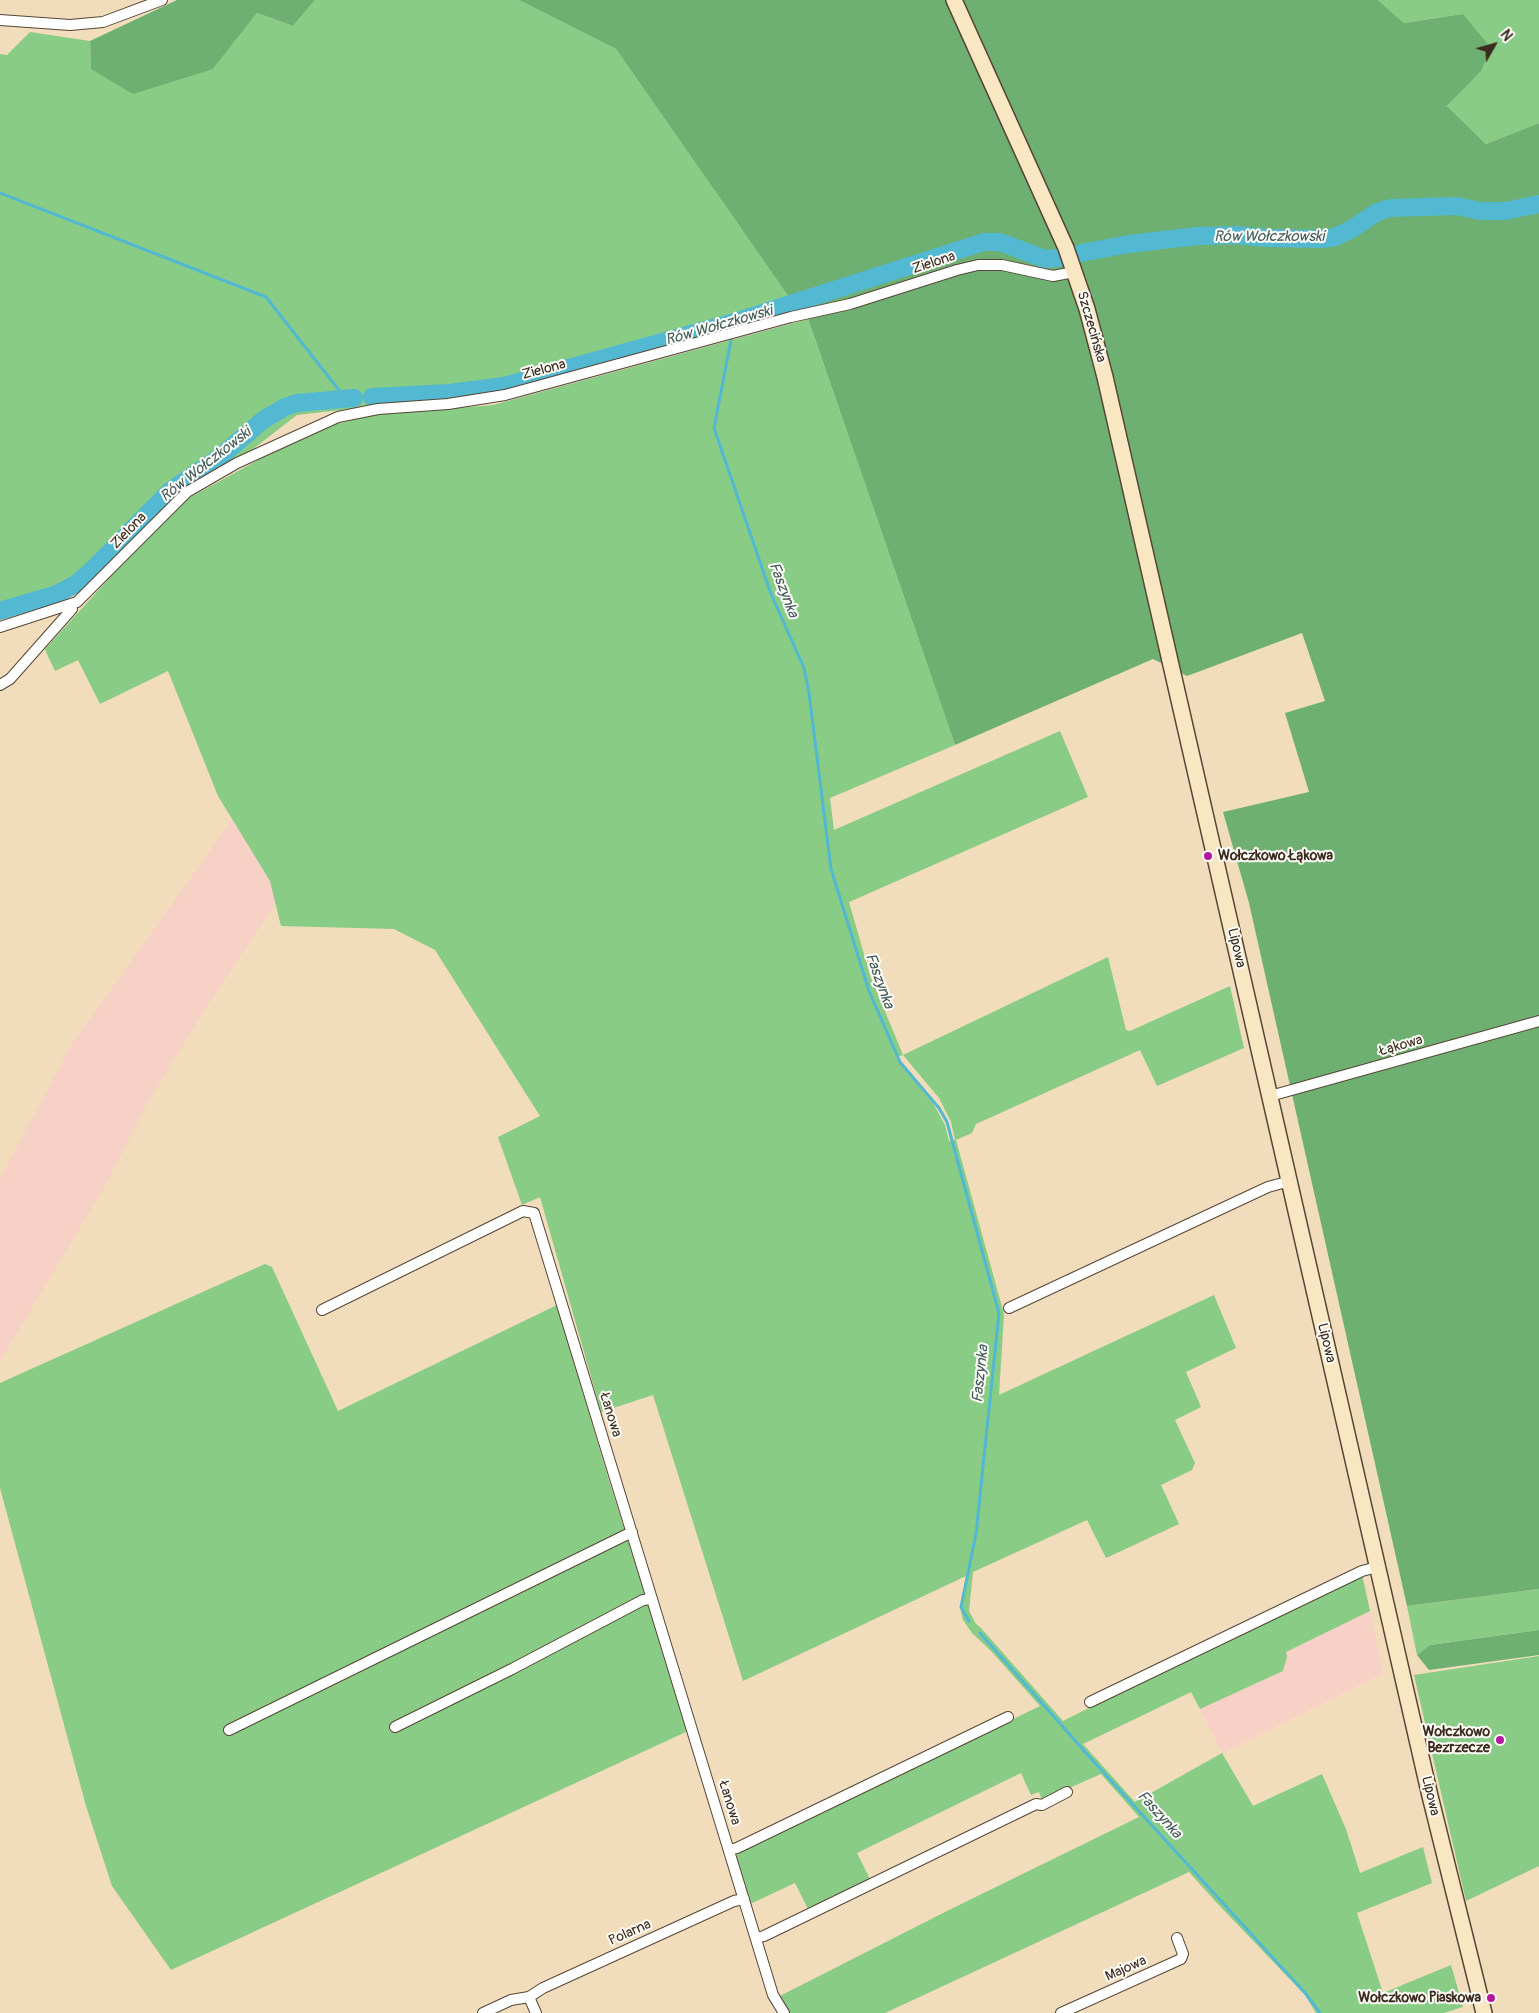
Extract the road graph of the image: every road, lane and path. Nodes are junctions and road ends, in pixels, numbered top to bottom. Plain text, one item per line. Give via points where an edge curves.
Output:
1 (162, 0) edge
2 (954, 0) edge
3 (0, 20) edge
4 (1074, 272) junction
5 (71, 605) junction
6 (0, 627) edge
7 (1173, 672) joint
8 (0, 685) edge
9 (1539, 1020) edge
10 (1270, 1096) junction
11 (1290, 1181) junction
12 (1009, 1308) dead end
13 (322, 1310) dead end
14 (632, 1532) junction
15 (1377, 1567) junction
16 (652, 1599) junction
17 (1090, 1702) dead end
18 (1008, 1717) dead end
19 (395, 1727) dead end
20 (229, 1730) dead end
21 (1067, 1792) dead end
22 (729, 1850) junction
23 (744, 1899) junction
24 (756, 1938) junction
25 (1176, 1938) dead end
26 (530, 1997) junction
27 (483, 2013) edge
28 (536, 2013) edge
29 (784, 2013) edge
30 (1061, 2013) edge
31 (1484, 2013) edge

1 - 3 street via 102,22 70,25
2 - 4 street, Szczecińska via 1050,211
4 - 5 street, Zielona via 1053,276 1002,265 978,265 850,304 505,395 448,404 378,409 338,417 237,463 187,492 82,598
4 - 7 street, Szczecińska via 1105,377
5 - 6 street, Zielona
5 - 8 street, Zielona via 72,609 10,679
7 - 10 street, Lipowa
9 - 10 street, Łąkowa
10 - 11 street, Lipowa
11 - 12 street via 1268,1187
11 - 15 street, Lipowa
13 - 14 street, Łanowa via 523,1211 534,1213
14 - 16 street, Łanowa
14 - 20 street
15 - 17 street via 1362,1571
15 - 31 street, Lipowa
16 - 19 street via 643,1600
16 - 22 street, Łanowa
18 - 22 street, Łanowa
21 - 24 street
22 - 23 street, Łanowa
23 - 24 street, Łanowa
23 - 26 street, Polarna via 543,1988
24 - 29 street, Łanowa via 773,1995
25 - 30 street, Majowa via 1183,1954 1181,1960
26 - 27 street, Polarna via 511,2000
26 - 28 street

